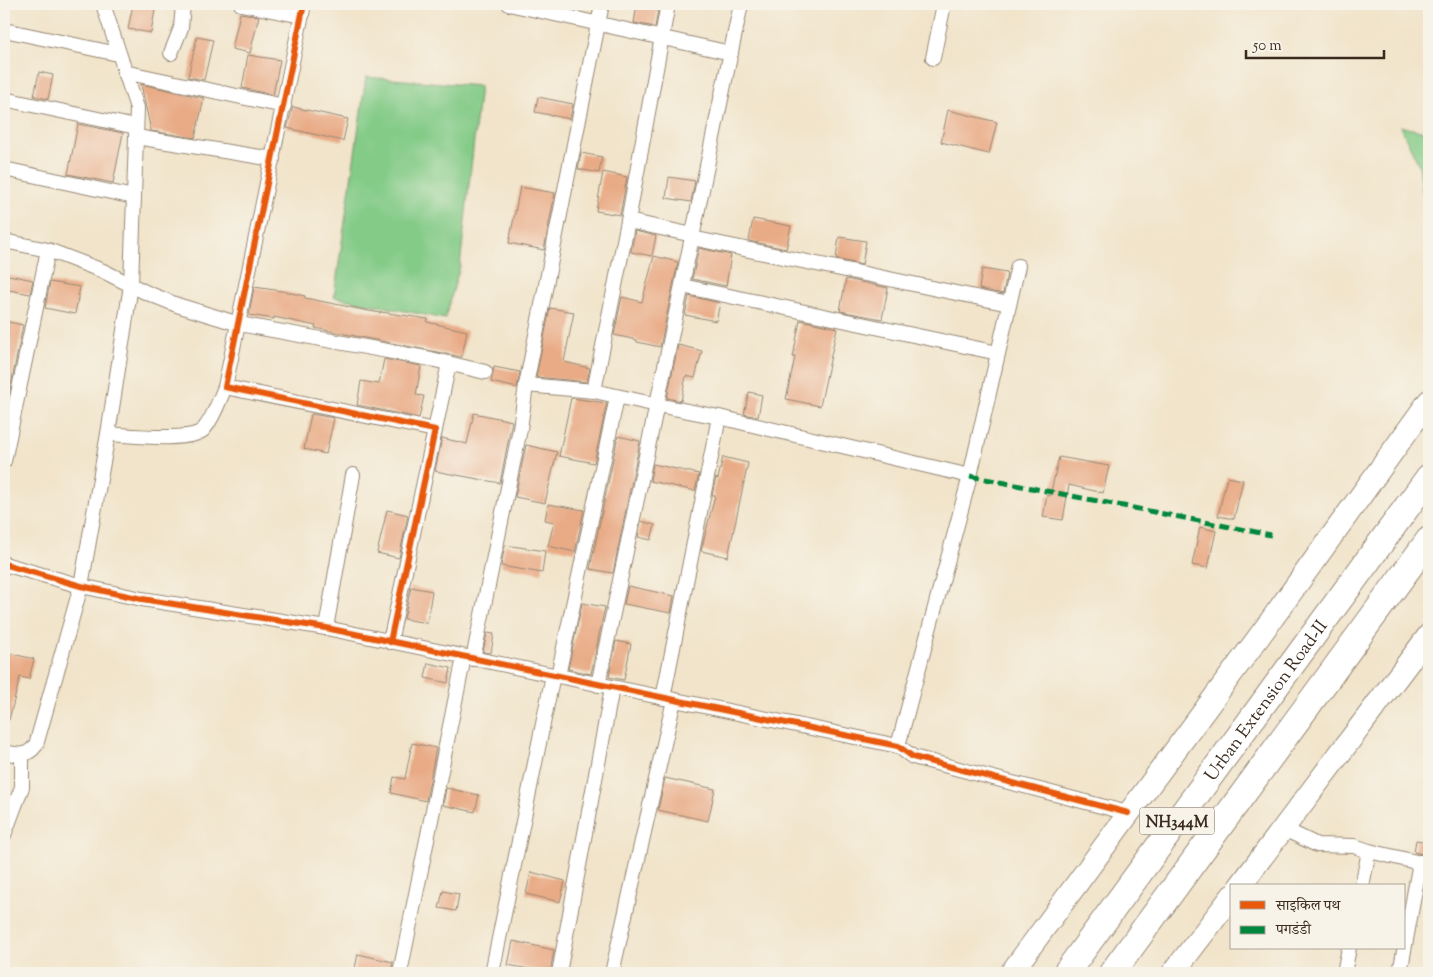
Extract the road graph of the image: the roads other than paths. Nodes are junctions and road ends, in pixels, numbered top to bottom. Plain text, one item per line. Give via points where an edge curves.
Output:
1 (103, 4) edge
2 (183, 4) edge
3 (241, 4) edge
4 (509, 4) edge
5 (602, 4) edge
6 (668, 4) edge
7 (741, 4) edge
8 (944, 4) edge
9 (303, 10) edge
10 (598, 24) junction
11 (4, 30) edge
12 (662, 38) junction
13 (171, 53) dead end
14 (731, 53) junction
15 (118, 54) junction
16 (933, 58) dead end
17 (124, 72) junction
18 (4, 99) edge
19 (284, 106) junction
20 (136, 132) junction
21 (272, 159) junction
22 (4, 169) edge
23 (134, 197) junction
24 (628, 221) junction
25 (692, 237) junction
26 (4, 241) edge
27 (48, 250) junction
28 (1018, 266) dead end
29 (131, 285) junction
30 (682, 286) junction
31 (1009, 304) junction
32 (238, 324) junction
33 (998, 353) junction
34 (449, 363) junction
35 (485, 372) dead end
36 (526, 385) junction
37 (226, 387) junction
38 (594, 390) junction
39 (617, 397) junction
40 (1429, 401) edge
41 (657, 405) junction
42 (719, 416) junction
43 (435, 430) junction
44 (108, 434) junction
45 (4, 461) edge
46 (353, 475) dead end
47 (970, 476) junction
48 (1429, 477) edge
49 (1429, 540) edge
50 (4, 564) edge
51 (81, 586) junction
52 (326, 628) junction
53 (1429, 635) edge
54 (390, 642) junction
55 (469, 658) junction
56 (556, 676) junction
57 (598, 685) junction
58 (612, 688) junction
59 (668, 699) junction
60 (898, 746) junction
61 (4, 752) edge
62 (22, 755) junction
63 (1128, 813) junction
64 (1284, 829) junction
65 (4, 835) edge
66 (1369, 851) junction
67 (1425, 864) edge
68 (1242, 884) edge
69 (1362, 884) edge
70 (1230, 899) edge
71 (1406, 947) edge
72 (1349, 950) edge
73 (1405, 950) edge
74 (400, 973) edge
75 (492, 973) edge
76 (560, 973) edge
77 (612, 973) edge
78 (1011, 973) edge
79 (1066, 973) edge
80 (1112, 973) edge
81 (1173, 973) edge
82 (1344, 973) edge
83 (1400, 973) edge

1 - 15 street
2 - 13 street via 181,28
3 - 9 street
4 - 10 street
5 - 10 street
6 - 12 street
7 - 14 street
8 - 16 street
9 - 19 street
10 - 12 street
10 - 36 street
11 - 15 street
12 - 14 street
12 - 24 street
14 - 25 street
15 - 17 street
17 - 19 street
17 - 20 street via 136,102
18 - 20 street
19 - 21 street
20 - 21 street
20 - 23 street
21 - 32 street
22 - 23 street
23 - 29 street
24 - 25 street
24 - 38 street
25 - 30 street
25 - 31 street
26 - 27 street
27 - 29 street
27 - 45 street
28 - 31 street
29 - 32 street
29 - 44 street
30 - 33 street
30 - 41 street
31 - 33 street
32 - 34 street
32 - 37 street
33 - 47 street
34 - 35 street
34 - 43 street
36 - 38 street
36 - 55 street via 520,429
37 - 43 street
37 - 44 street via 203,431 184,438
38 - 39 street
39 - 41 street
39 - 56 street
40 - 63 main road
41 - 42 street
41 - 57 street
42 - 47 street
42 - 59 street
43 - 54 street
44 - 51 street
46 - 52 street
47 - 60 street
48 - 79 highway, Urban Extension Road-II / NH344M
49 - 80 highway, NH344M
50 - 51 street
51 - 52 street via 142,599
51 - 62 street via 36,746
52 - 54 street
53 - 64 main road
54 - 55 street
55 - 56 street
55 - 74 street
56 - 57 street
56 - 75 street
57 - 58 street
58 - 59 street
58 - 76 street
59 - 60 street
59 - 77 street
60 - 63 street via 913,757
61 - 62 street
62 - 65 street via 22,787
63 - 78 main road
64 - 66 street via 1317,845 1354,846
64 - 68 main road
66 - 67 street
66 - 69 street
67 - 71 street
70 - 81 main road
72 - 82 street
73 - 83 street

